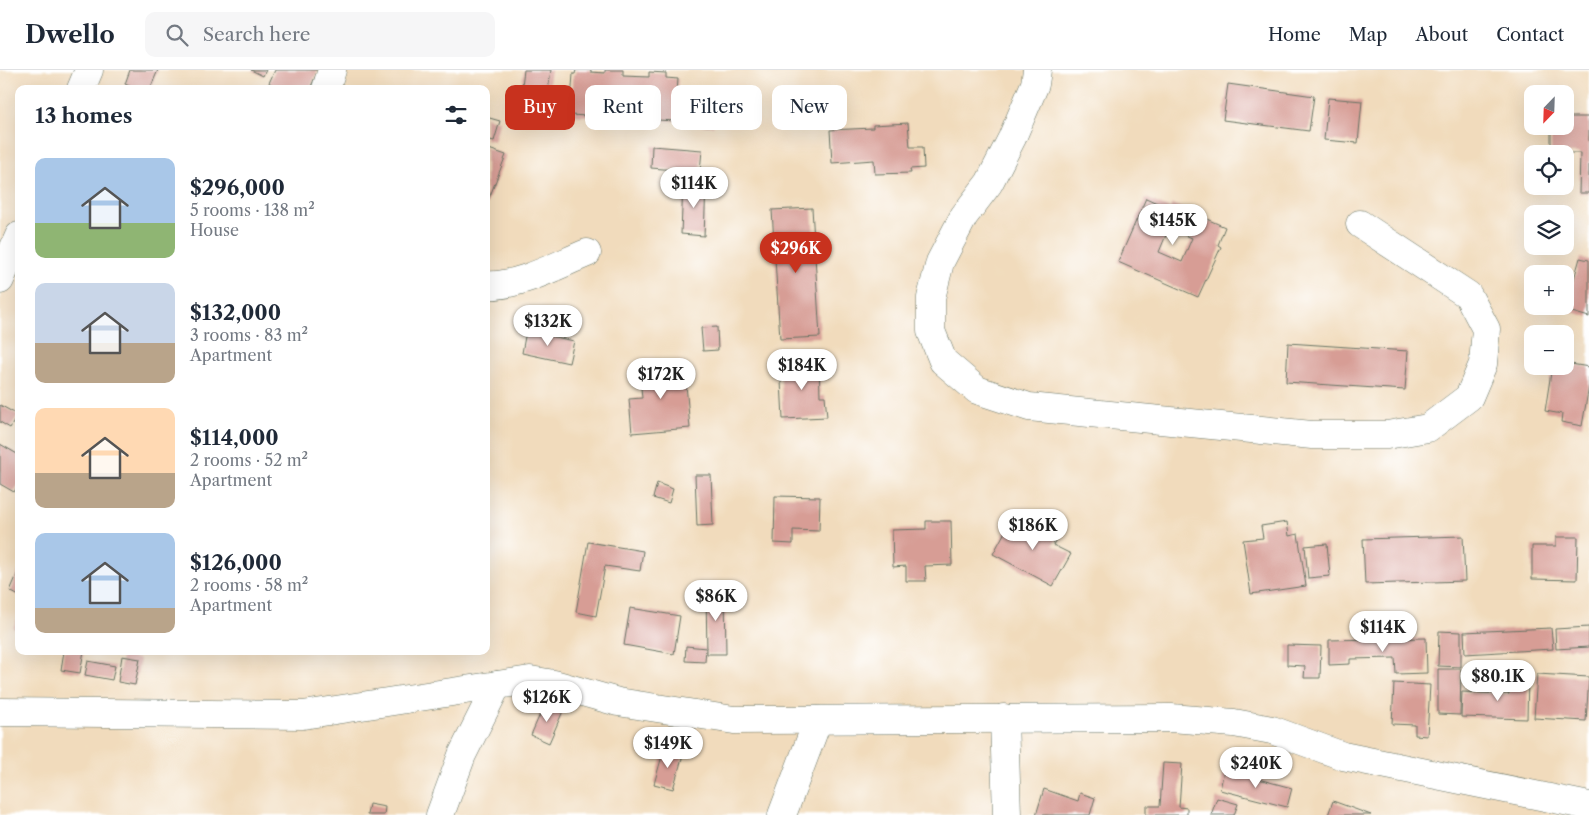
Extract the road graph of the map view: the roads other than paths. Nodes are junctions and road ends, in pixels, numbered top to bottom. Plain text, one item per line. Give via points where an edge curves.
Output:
1 (89, 70) edge
2 (332, 70) edge
3 (1038, 70) edge
4 (83, 85) edge
5 (327, 85) edge
6 (1360, 224) dead end
7 (15, 245) edge
8 (587, 253) dead end
9 (0, 280) edge
10 (490, 286) edge
11 (496, 685) junction
12 (0, 691) edge
13 (0, 712) edge
14 (28, 713) junction
15 (1004, 718) junction
16 (818, 720) junction
17 (1589, 806) edge
18 (440, 815) edge
19 (782, 815) edge
20 (1008, 815) edge

1 - 4 street
2 - 5 street
3 - 6 street via 1036,84 1012,138 989,183 964,216 940,262 931,298 931,331 943,361 977,390 1029,407 1312,435 1387,435 1428,428 1470,396 1483,364 1486,329 1468,295
7 - 9 street
8 - 10 street via 511,283
11 - 14 street via 303,715
11 - 16 street via 530,680 618,702 734,720
11 - 18 street via 462,755
12 - 14 street
13 - 14 street
15 - 16 street
15 - 17 street via 1171,718 1234,723 1272,730 1343,756
15 - 20 street
16 - 19 street

